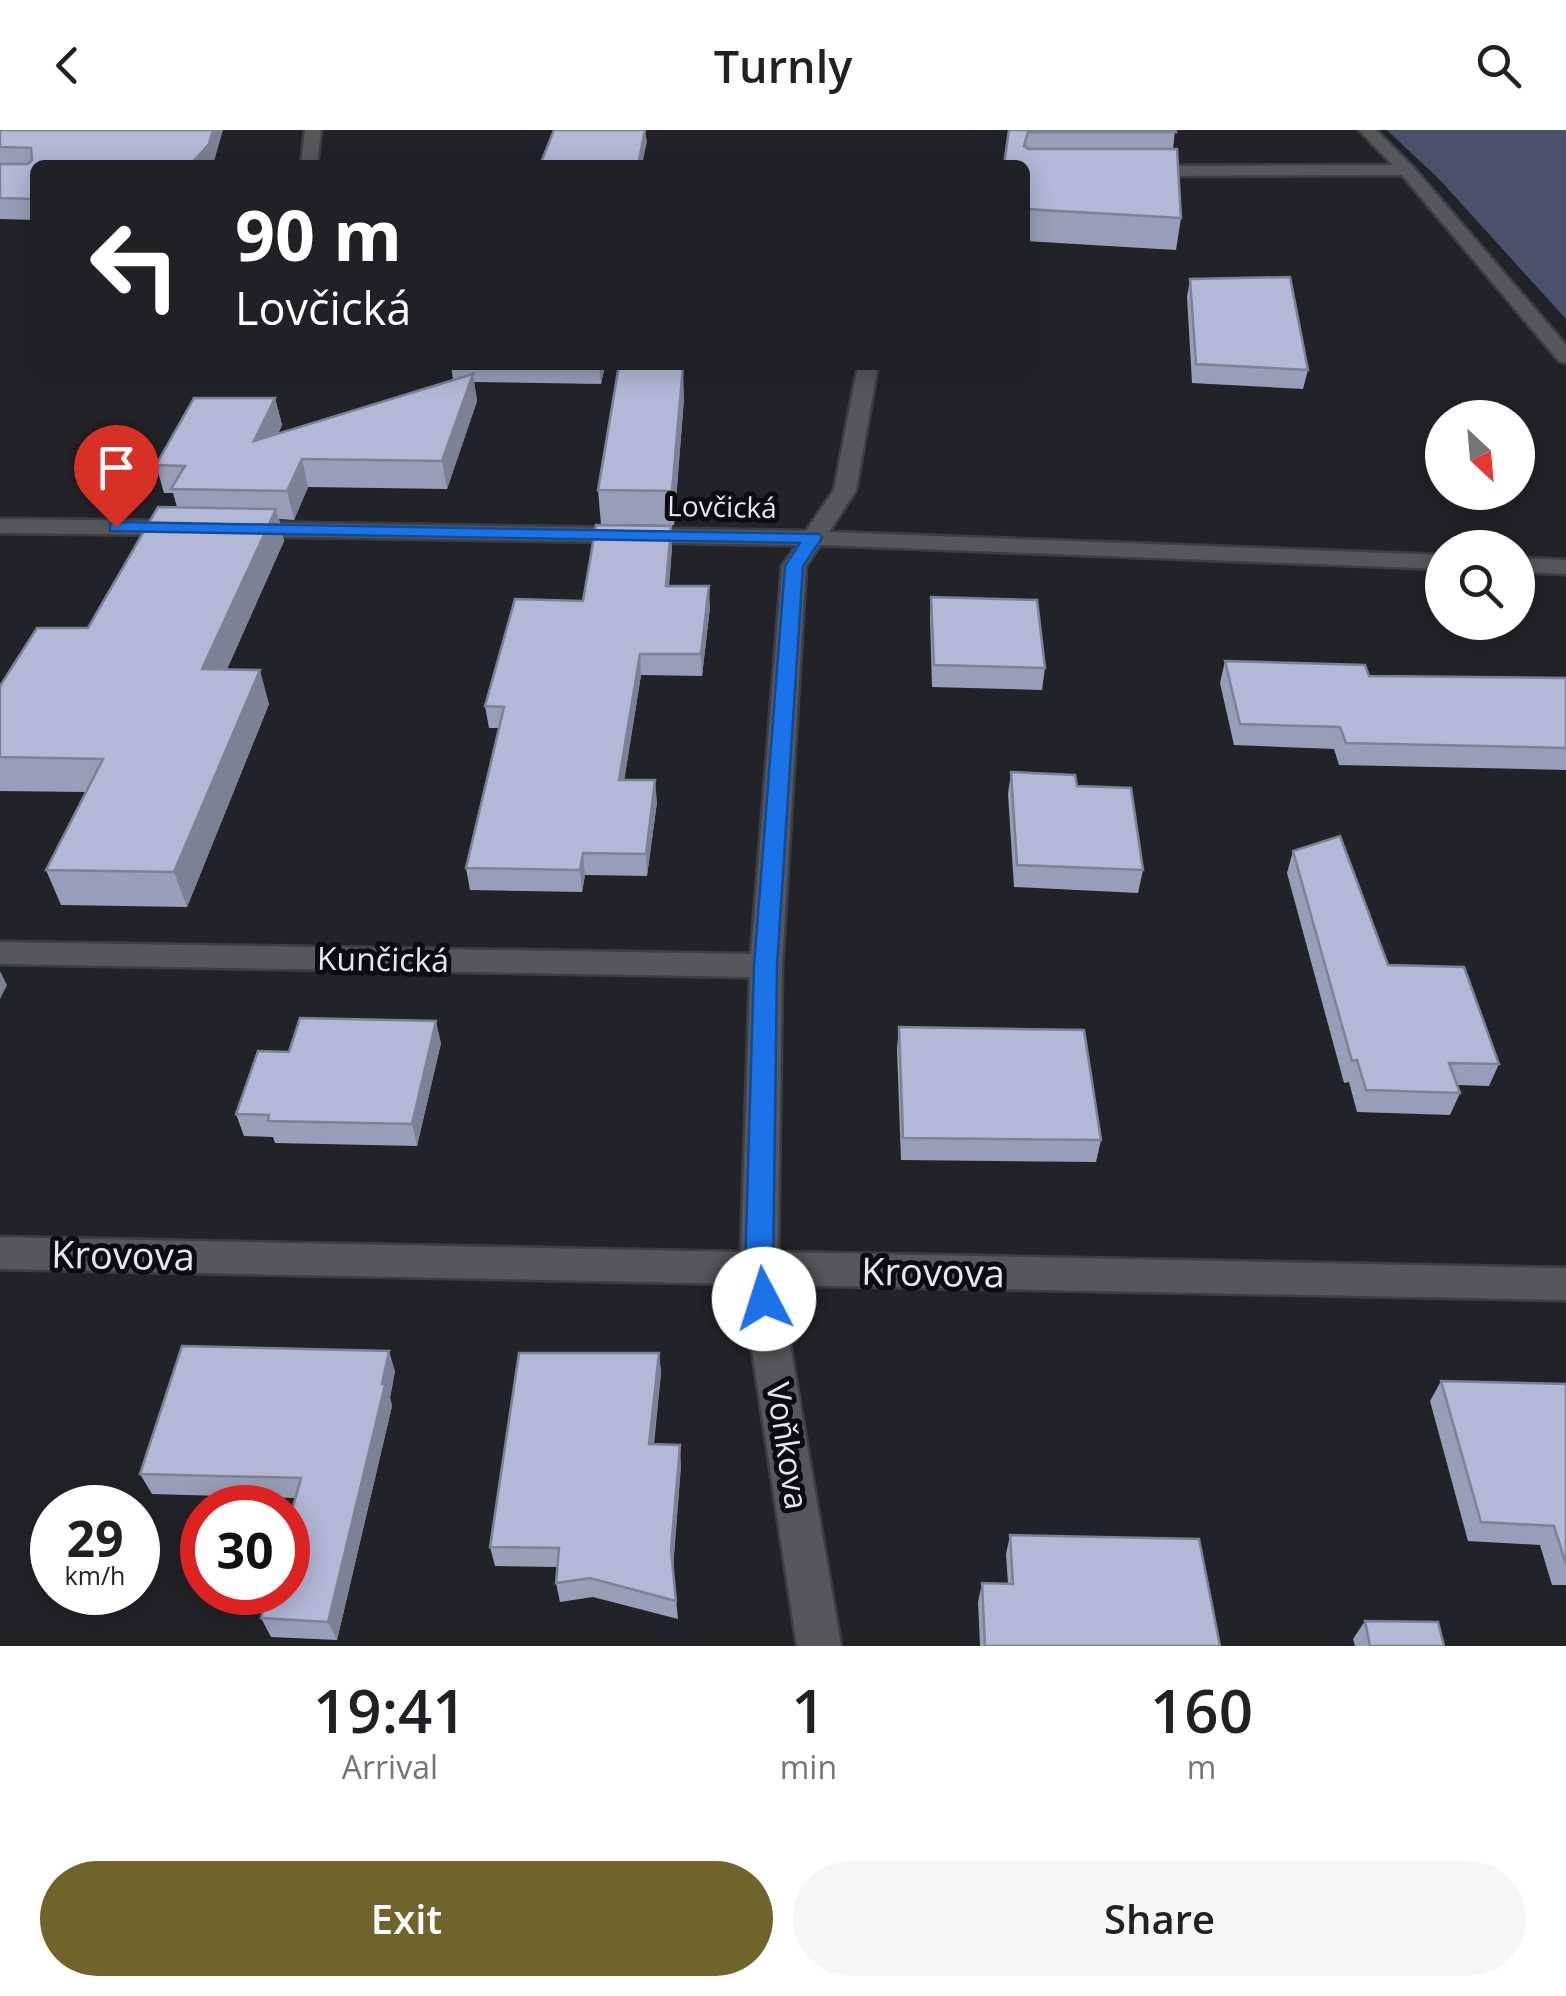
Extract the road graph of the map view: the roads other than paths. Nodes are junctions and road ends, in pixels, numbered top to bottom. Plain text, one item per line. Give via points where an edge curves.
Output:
1 (313, 130) edge
2 (1367, 130) edge
3 (310, 160) edge
4 (1407, 170) junction
5 (1120, 171) edge
6 (1566, 357) edge
7 (867, 370) edge
8 (0, 526) edge
9 (813, 538) junction
10 (1425, 561) edge
11 (1535, 566) edge
12 (1566, 567) edge
13 (0, 953) edge
14 (766, 966) junction
15 (0, 1253) edge
16 (759, 1270) junction
17 (1566, 1284) edge
18 (818, 1646) edge

1 - 3 street
2 - 4 street
4 - 5 street
4 - 6 street
7 - 9 street, Voňkova via 845,490
8 - 9 street, Lovčická
9 - 10 street, Lovčická
9 - 14 street, Voňkova via 794,566
11 - 12 street
13 - 14 street, Kunčická
14 - 16 street, Voňkova
15 - 16 street, Krovova
16 - 17 street, Krovova
16 - 18 street, Voňkova

